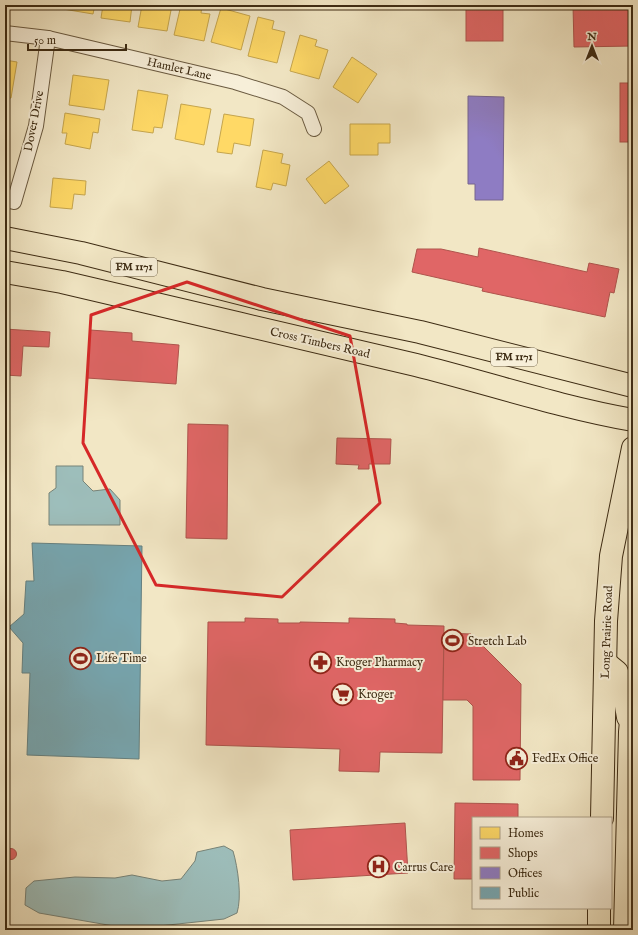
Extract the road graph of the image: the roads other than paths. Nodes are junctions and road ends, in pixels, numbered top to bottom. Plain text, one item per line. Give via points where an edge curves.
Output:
1 (5, 32) edge
2 (48, 38) junction
3 (314, 130) dead end
4 (10, 201) edge
5 (5, 238) edge
6 (5, 272) edge
7 (262, 299) junction
8 (255, 328) junction
9 (633, 386) edge
10 (633, 420) edge
11 (633, 448) edge
12 (606, 663) junction
13 (633, 699) edge
14 (630, 732) junction
15 (602, 817) edge
16 (599, 909) edge
17 (599, 930) edge
18 (625, 930) edge

1 - 2 street, Hamlet Lane
2 - 3 street, Hamlet Lane via 235,82 283,97 308,113
2 - 4 street, Dover Drive via 36,126
5 - 7 main road, FM 1171 via 81,253
6 - 8 main road, Cross Timbers Road / FM 1171 via 62,282
7 - 8 main road
7 - 9 main road, FM 1171 via 420,332
8 - 10 main road, Cross Timbers Road / FM 1171
11 - 12 main road, Long Prairie Road via 611,550
12 - 14 main road via 617,672 624,694
12 - 15 main road, Long Prairie Road
13 - 14 main road
14 - 18 main road
16 - 17 main road

